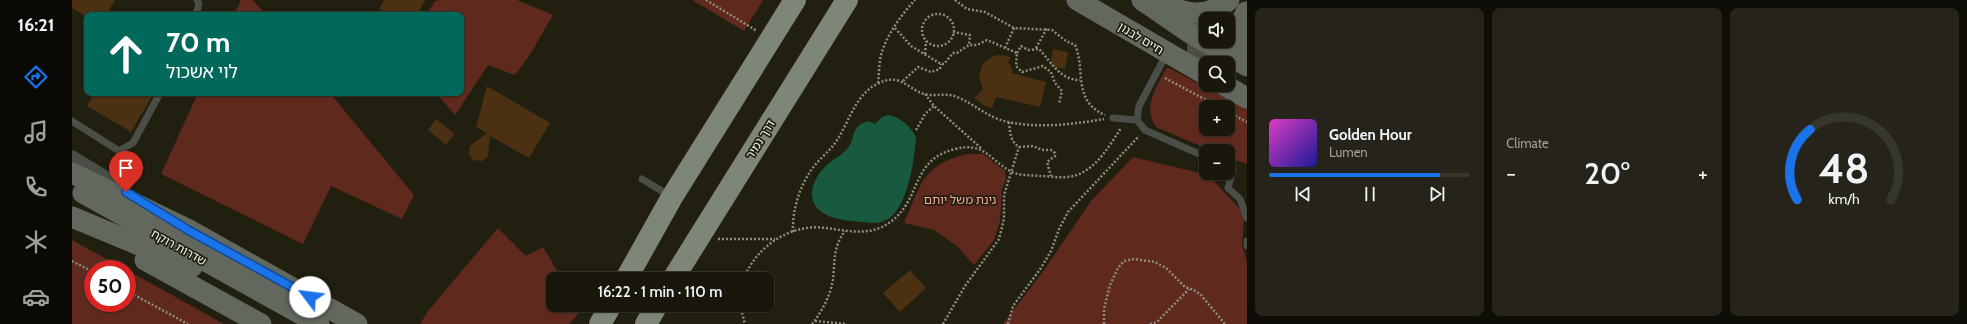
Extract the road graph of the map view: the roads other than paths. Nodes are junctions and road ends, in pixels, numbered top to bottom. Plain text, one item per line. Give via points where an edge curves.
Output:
1 (197, 0) edge
2 (795, 0) edge
3 (1077, 0) edge
4 (1142, 0) edge
5 (1154, 0) edge
6 (847, 1) edge
7 (1238, 6) edge
8 (197, 12) edge
9 (1227, 12) edge
10 (1199, 33) edge
11 (1222, 48) edge
12 (1167, 53) junction
13 (1247, 58) edge
14 (1247, 66) edge
15 (1199, 71) edge
16 (1235, 91) edge
17 (158, 96) edge
18 (1247, 98) edge
19 (1113, 118) road end
20 (72, 120) edge
21 (1137, 120) junction
22 (1199, 155) edge
23 (72, 158) edge
24 (72, 173) edge
25 (642, 179) dead end
26 (1230, 180) edge
27 (72, 187) edge
28 (672, 198) junction
29 (72, 217) edge
30 (1247, 218) edge
31 (188, 230) junction
32 (1247, 241) edge
33 (1247, 246) edge
34 (630, 272) edge
35 (677, 272) edge
36 (286, 307) junction
37 (607, 312) edge
38 (653, 312) edge
39 (261, 324) edge
40 (319, 324) edge
41 (357, 324) edge
42 (600, 324) edge
43 (646, 324) edge

1 - 8 lane via 199,4
2 - 28 highway
3 - 12 main road, חיים לבנון
4 - 10 main road
5 - 7 main road via 1182,12 1198,13
6 - 35 highway, דרך נמיר
7 - 9 street
7 - 13 main road via 1242,48
11 - 14 main road
12 - 15 main road, חיים לבנון
12 - 21 lane via 1139,106
16 - 18 main road
17 - 20 lane via 133,142 119,151
19 - 21 lane
21 - 22 lane via 1145,130
23 - 31 street
24 - 31 main road
25 - 28 lane
26 - 30 lane via 1228,188 1240,199
27 - 36 main road, שדרות רוקח
28 - 34 highway
29 - 36 main road, שדרות רוקח
29 - 39 main road
31 - 41 main road
32 - 33 lane
36 - 40 main road, שדרות רוקח
37 - 42 highway
38 - 43 highway

